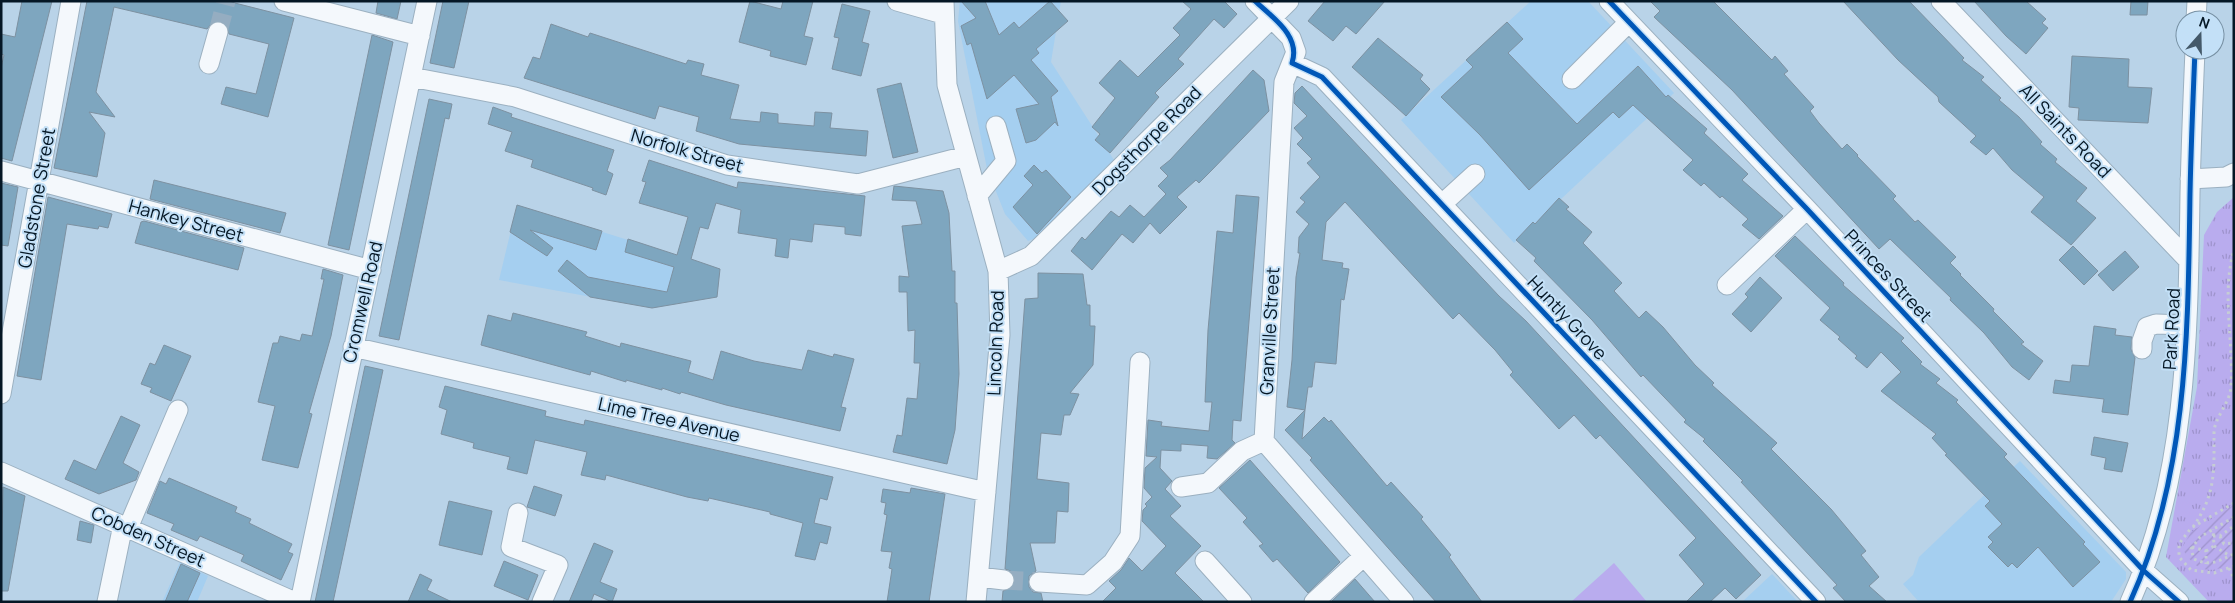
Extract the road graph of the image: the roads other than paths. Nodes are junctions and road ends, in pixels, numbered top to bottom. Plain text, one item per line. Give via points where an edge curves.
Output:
1 (71, 1) edge
2 (284, 1) edge
3 (427, 1) edge
4 (897, 1) edge
5 (1255, 1) edge
6 (1289, 1) edge
7 (1609, 1) edge
8 (1941, 1) edge
9 (944, 8) edge
10 (1272, 18) junction
11 (1630, 22) junction
12 (218, 32) tunnel mouth
13 (420, 36) junction
14 (2195, 60) edge
15 (1292, 63) junction
16 (209, 64) dead end
17 (411, 77) junction
18 (1572, 79) dead end
19 (996, 126) dead end
20 (966, 156) junction
21 (1, 171) edge
22 (2234, 173) edge
23 (1475, 174) dead end
24 (2190, 179) junction
25 (40, 181) junction
26 (977, 196) junction
27 (1442, 204) junction
28 (1807, 210) junction
29 (2189, 261) junction
30 (371, 270) junction
31 (998, 271) junction
32 (1727, 285) dead end
33 (2186, 325) junction
34 (7, 333) edge
35 (353, 347) junction
36 (2142, 348) dead end
37 (1140, 362) dead end
38 (1, 394) edge
39 (178, 410) dead end
40 (1264, 441) junction
41 (1, 472) edge
42 (1181, 487) dead end
43 (986, 492) junction
44 (518, 513) dead end
45 (125, 526) junction
46 (1364, 556) junction
47 (1205, 561) dead end
48 (2144, 571) junction
49 (979, 577) junction
50 (1004, 580) tunnel mouth
51 (1039, 582) tunnel mouth
52 (107, 602) edge
53 (295, 602) edge
54 (300, 602) edge
55 (542, 602) edge
56 (976, 602) edge
57 (1242, 602) edge
58 (1314, 602) edge
59 (1404, 602) edge
60 (1816, 602) edge
61 (2130, 602) edge
62 (2179, 602) edge

1 - 25 street, Gladstone Street
2 - 13 street
3 - 13 street, Cromwell Road
4 - 9 street
5 - 10 street, Granville Street
6 - 10 street, Dogsthorpe Road
7 - 11 street, Princes Street
8 - 29 street, All Saints Road
9 - 20 street, Lincoln Road via 947,85
10 - 15 street, Granville Street via 1292,38 1296,52
10 - 31 street, Dogsthorpe Road via 1031,256
11 - 18 street
11 - 28 street, Princes Street
12 - 16 street
13 - 17 street, Cromwell Road
14 - 24 street, Park Road
15 - 27 street, Huntly Grove via 1322,77
15 - 40 street, Granville Street via 1284,82
17 - 20 street, Norfolk Street via 515,97 727,165 858,184
17 - 30 street, Cromwell Road
19 - 26 street via 1006,161
20 - 26 street, Lincoln Road
21 - 25 street, Hankey Street
22 - 24 street via 2226,177
23 - 27 street
24 - 29 street, Park Road
25 - 30 street, Hankey Street
25 - 34 street, Gladstone Street
26 - 31 street, Lincoln Road
27 - 60 street, Huntly Grove
28 - 32 street
28 - 48 street, Princes Street
29 - 33 street, Park Road
30 - 35 street, Cromwell Road
31 - 43 street, Lincoln Road via 1000,335
33 - 36 street via 2156,324 2147,327
33 - 48 street, Park Road via 2183,390 2175,443 2159,521
34 - 38 street, Gladstone Street
35 - 43 street, Lime Tree Avenue
35 - 54 street, Cromwell Road
37 - 51 street via 1130,536 1113,562 1088,585
39 - 45 street
40 - 42 street via 1242,451 1208,483
40 - 46 street
41 - 45 street, Cobden Street
43 - 49 street, Lincoln Road
44 - 55 street via 511,547 558,565
45 - 52 street
45 - 53 street, Cobden Street
46 - 58 street
46 - 59 street
47 - 57 street
48 - 61 street, Park Road
48 - 62 street, Princes Street
49 - 50 street
49 - 56 street, Lincoln Road

